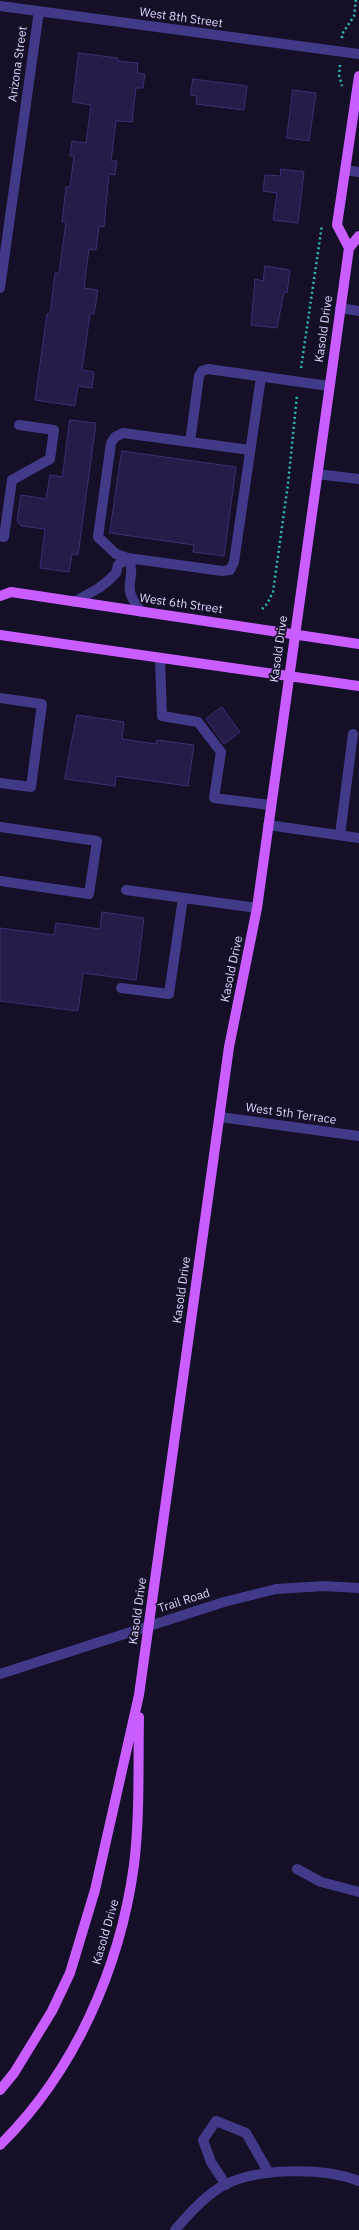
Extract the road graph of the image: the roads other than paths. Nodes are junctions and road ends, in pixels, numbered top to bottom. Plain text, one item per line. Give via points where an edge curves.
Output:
1 (0, 6) edge
2 (39, 11) junction
3 (359, 54) edge
4 (359, 76) edge
5 (345, 170) junction
6 (359, 172) edge
7 (359, 236) edge
8 (349, 248) junction
9 (0, 288) edge
10 (340, 308) junction
11 (359, 311) edge
12 (261, 377) junction
13 (329, 386) junction
14 (19, 425) dead end
15 (190, 442) junction
16 (250, 450) junction
17 (317, 474) junction
18 (359, 479) edge
19 (0, 536) edge
20 (128, 558) junction
21 (0, 596) edge
22 (74, 602) junction
23 (141, 612) junction
24 (294, 634) junction
25 (0, 635) edge
26 (359, 644) edge
27 (160, 659) junction
28 (289, 676) junction
29 (359, 686) edge
30 (0, 698) edge
31 (353, 734) dead end
32 (0, 783) edge
33 (270, 805) junction
34 (268, 825) junction
35 (0, 828) edge
36 (340, 835) junction
37 (359, 838) edge
38 (0, 881) edge
39 (126, 890) dead end
40 (182, 898) junction
41 (256, 908) junction
42 (121, 988) dead end
43 (220, 1117) junction
44 (359, 1136) edge
45 (359, 1588) edge
46 (149, 1626) junction
47 (0, 1674) edge
48 (139, 1695) junction
49 (297, 1869) dead end
50 (359, 1892) edge
51 (0, 2090) edge
52 (0, 2145) edge
53 (269, 2173) junction
54 (359, 2181) edge
55 (226, 2185) junction
56 (175, 2230) edge

1 - 2 street, West 8th Street
2 - 3 street, West 8th Street
2 - 9 street, Arizona Street
4 - 5 main road
5 - 6 street
5 - 8 main road via 337,225
7 - 8 main road
8 - 10 main road, Kasold Drive
10 - 11 street
10 - 13 main road, Kasold Drive
12 - 13 street
12 - 15 street via 202,371 199,376
12 - 16 street
13 - 17 main road, Kasold Drive
14 - 19 street via 54,430 50,459 12,480 4,537
15 - 16 street
15 - 20 street via 123,433 115,437 111,443 98,537 116,554
16 - 20 street via 234,562 230,570
17 - 18 street
17 - 24 main road, Kasold Drive
20 - 22 street via 118,565 116,573 104,584
20 - 23 street via 133,568 131,595
21 - 22 main road, West 6th Street via 11,592
22 - 23 main road, West 6th Street
23 - 24 main road, West 6th Street
24 - 26 main road, West 6th Street
24 - 28 main road, Kasold Drive
25 - 27 main road
27 - 28 main road
27 - 33 street via 162,716 198,722 221,752 214,798
28 - 29 main road
28 - 33 main road, Kasold Drive
30 - 32 street via 42,704 31,787
31 - 36 street
33 - 34 main road, Kasold Drive
34 - 36 street
34 - 41 main road, Kasold Drive
35 - 38 street via 97,842 89,894
36 - 37 street
39 - 40 street
40 - 41 street
40 - 42 street via 170,994
41 - 43 main road, Kasold Drive via 229,1047
43 - 44 street, West 5th Terrace
43 - 46 main road, Kasold Drive
45 - 46 street, Trail Road via 324,1586 276,1589 224,1602
46 - 47 street, Trail Road
46 - 48 main road, Kasold Drive
48 - 51 main road, Kasold Drive via 97,1883 70,1973 49,2017 14,2073
48 - 52 main road, Kasold Drive via 138,1828 129,1898 112,1961 78,2039 60,2069 34,2106
49 - 50 street via 321,1882
53 - 54 street via 328,2173
53 - 55 street
53 - 55 street via 246,2133 216,2121 203,2140 211,2162
55 - 56 street via 204,2200

